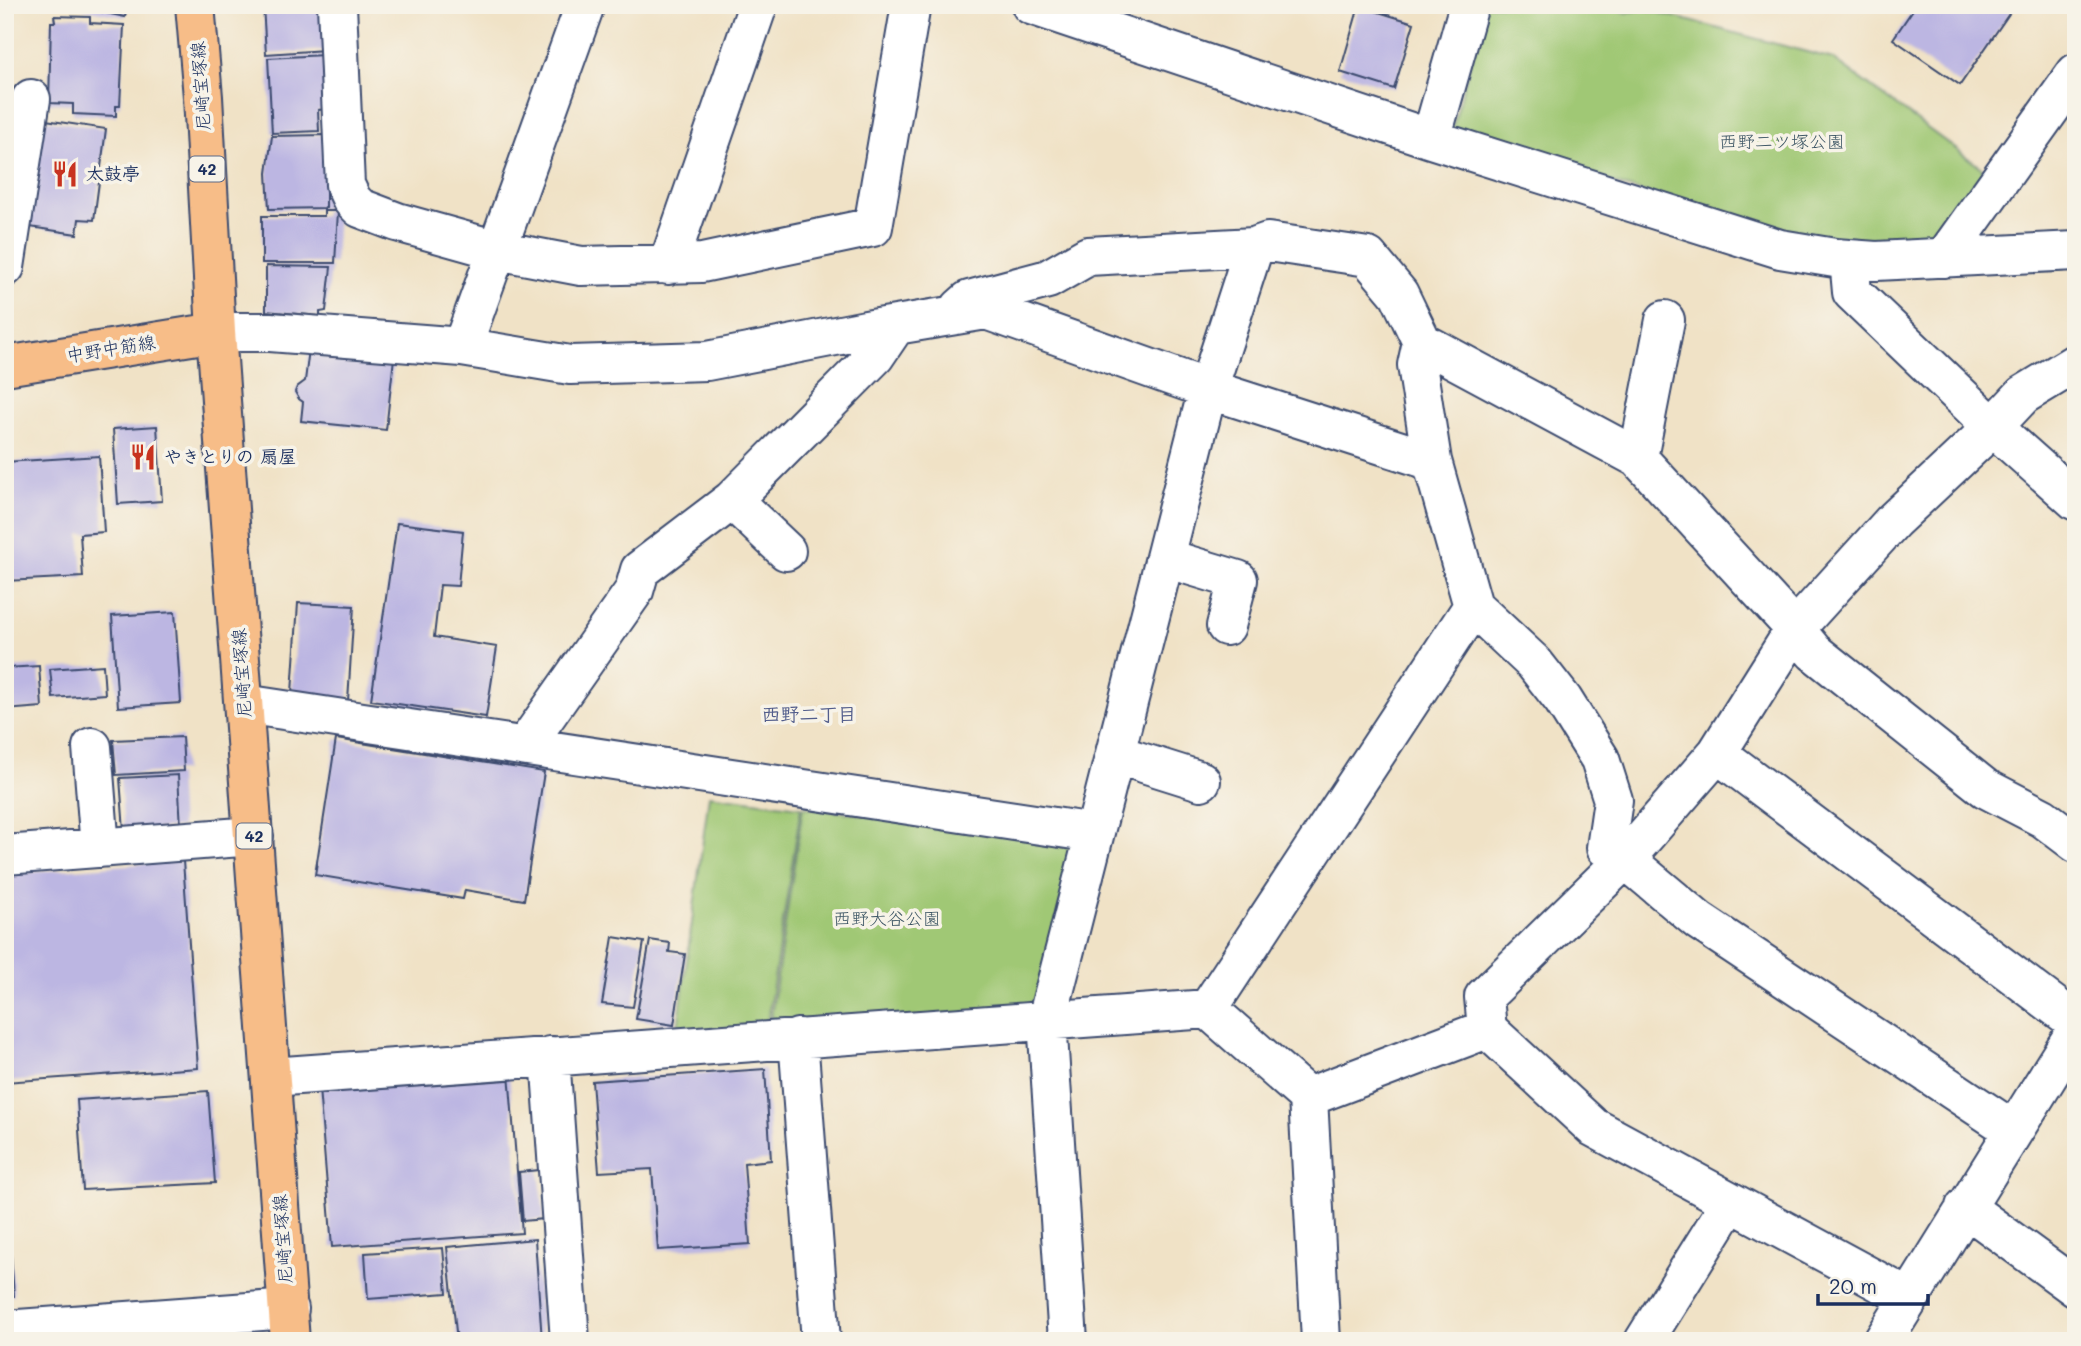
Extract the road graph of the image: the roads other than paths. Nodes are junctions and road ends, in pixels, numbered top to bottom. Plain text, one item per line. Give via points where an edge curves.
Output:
1 (195, 5) edge
2 (337, 5) edge
3 (585, 5) edge
4 (758, 5) edge
5 (911, 5) edge
6 (1031, 5) edge
7 (1469, 5) edge
8 (2076, 73) edge
9 (31, 99) dead end
10 (1431, 139) junction
11 (1254, 247) junction
12 (497, 250) junction
13 (2076, 251) edge
14 (1944, 258) junction
15 (1849, 259) junction
16 (668, 265) junction
17 (5, 267) edge
18 (948, 316) junction
19 (1665, 320) dead end
20 (896, 325) junction
21 (216, 332) junction
22 (1422, 342) junction
23 (462, 347) junction
24 (2076, 363) edge
25 (5, 366) edge
26 (1208, 389) junction
27 (1993, 427) junction
28 (1638, 458) junction
29 (1432, 461) junction
30 (732, 500) junction
31 (2076, 501) edge
32 (786, 551) dead end
33 (1165, 558) junction
34 (1474, 606) junction
35 (1226, 626) dead end
36 (1795, 629) junction
37 (244, 704) junction
38 (525, 746) junction
39 (92, 747) dead end
40 (1717, 753) junction
41 (1115, 754) junction
42 (1201, 781) dead end
43 (1094, 833) junction
44 (254, 836) junction
45 (2076, 843) edge
46 (100, 848) junction
47 (5, 855) edge
48 (1625, 859) junction
49 (1208, 1009) junction
50 (1047, 1020) junction
51 (2076, 1022) edge
52 (1487, 1029) junction
53 (2076, 1031) edge
54 (799, 1038) junction
55 (550, 1056) junction
56 (271, 1077) junction
57 (1308, 1097) junction
58 (2013, 1130) junction
59 (1730, 1203) junction
60 (1965, 1207) junction
61 (2076, 1288) edge
62 (1909, 1298) junction
63 (290, 1325) edge
64 (5, 1330) edge
65 (570, 1341) edge
66 (821, 1341) edge
67 (1068, 1341) edge
68 (1321, 1341) edge
69 (1644, 1341) edge
70 (1883, 1341) edge

1 - 21 main road, 尼崎宝塚線 / 42
2 - 12 street via 345,186 352,200 360,208 397,222
3 - 12 street
4 - 16 street
5 - 16 street via 873,227 702,263
6 - 10 street
7 - 10 street
8 - 14 street
9 - 17 street
10 - 15 street via 1780,249
11 - 18 street via 1088,256 1048,279 969,300
11 - 22 street via 1268,242 1368,257 1399,294
11 - 26 street
12 - 16 street via 581,266
12 - 23 street
13 - 14 street
14 - 15 street
15 - 27 street via 1852,292
18 - 20 street
18 - 26 street via 986,310
19 - 28 street
20 - 23 street via 707,361 570,365
20 - 30 street via 875,356
21 - 23 street
21 - 25 main road, 中野中筋線
21 - 37 main road, 尼崎宝塚線 / 42
22 - 28 street
22 - 29 street via 1417,365
24 - 27 street via 2023,395
26 - 29 street
26 - 33 street
27 - 31 street
27 - 36 street via 1893,521
28 - 36 street
29 - 34 street
30 - 32 street
30 - 38 street via 640,570 634,591
33 - 35 street via 1238,580
33 - 41 street
34 - 48 street via 1534,663 1600,759 1613,800 1606,848
34 - 49 street
36 - 40 street
36 - 45 street via 1814,652 1985,788 2043,818
37 - 38 street
37 - 44 main road, 尼崎宝塚線 / 42
38 - 43 street
39 - 46 street
40 - 48 street
40 - 51 street
41 - 42 street
41 - 43 street
43 - 50 street
44 - 46 street
44 - 56 main road, 尼崎宝塚線 / 42
46 - 47 street
48 - 52 street via 1484,997
48 - 58 street via 1699,921
49 - 50 street
49 - 57 street
50 - 54 street
50 - 67 street
52 - 57 street
52 - 59 street via 1592,1127
53 - 58 street
54 - 55 street
54 - 66 street
55 - 56 street
55 - 65 street
56 - 63 main road, 尼崎宝塚線 / 42
57 - 68 street
58 - 60 street
59 - 62 street
59 - 69 street
60 - 61 street
60 - 62 street
62 - 70 street
63 - 64 street

